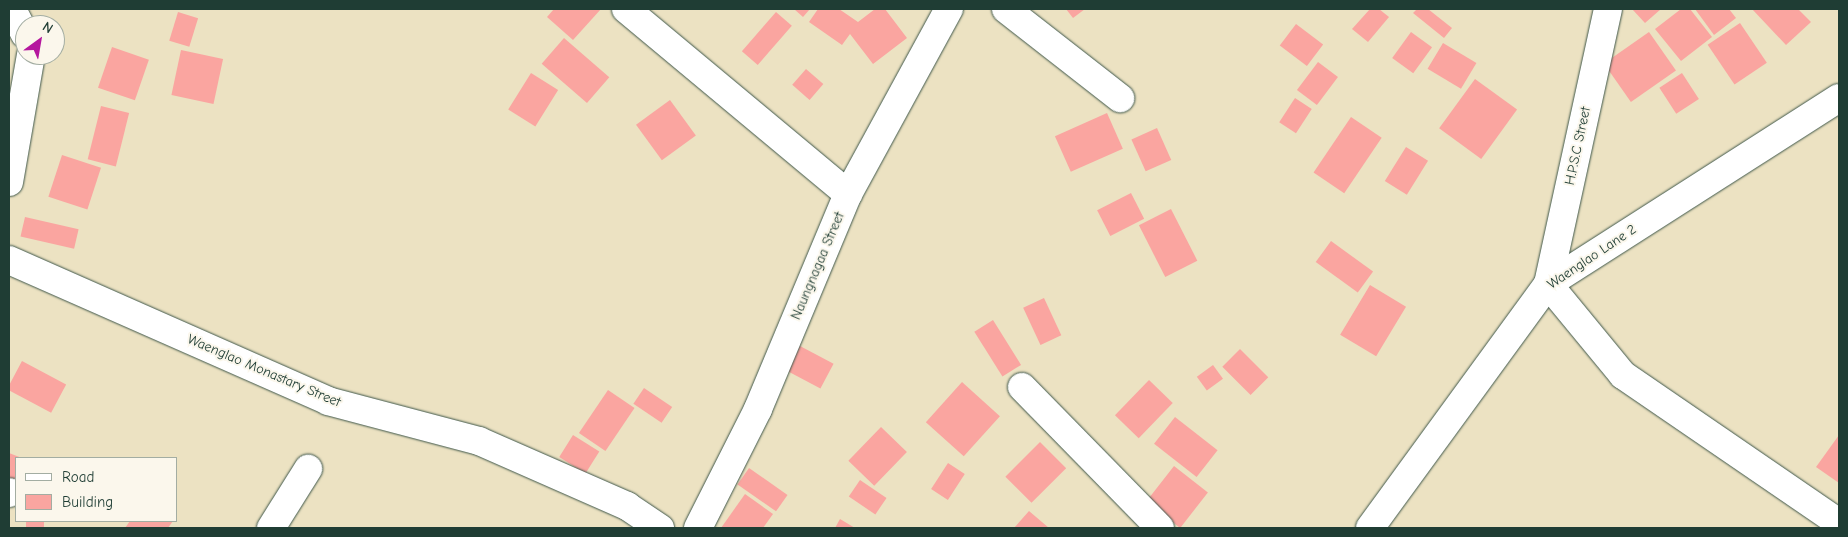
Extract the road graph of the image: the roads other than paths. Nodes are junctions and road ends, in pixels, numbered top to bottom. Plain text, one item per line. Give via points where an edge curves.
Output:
1 (626, 9) edge
2 (949, 9) edge
3 (1006, 9) edge
4 (1608, 9) edge
5 (29, 65) edge
6 (1120, 98) dead end
7 (1839, 98) edge
8 (9, 182) edge
9 (848, 194) junction
10 (9, 260) edge
11 (1548, 284) junction
12 (1022, 387) dead end
13 (308, 470) dead end
14 (1839, 523) edge
15 (271, 528) edge
16 (660, 528) edge
17 (698, 528) edge
18 (1160, 528) edge
19 (1370, 528) edge

1 - 9 street
2 - 9 street, Naungnagaa Street
3 - 6 street
4 - 11 street, H.P.S.C Street
5 - 8 street
7 - 11 street, Waenglao Lane 2
9 - 17 street, Naungnagaa Street via 758,409
10 - 16 street, Waenglao Monastary Street via 328,401 479,441 627,506
11 - 14 street via 1623,375
11 - 19 street, Waenglao Lane 2
12 - 18 street
13 - 15 street

